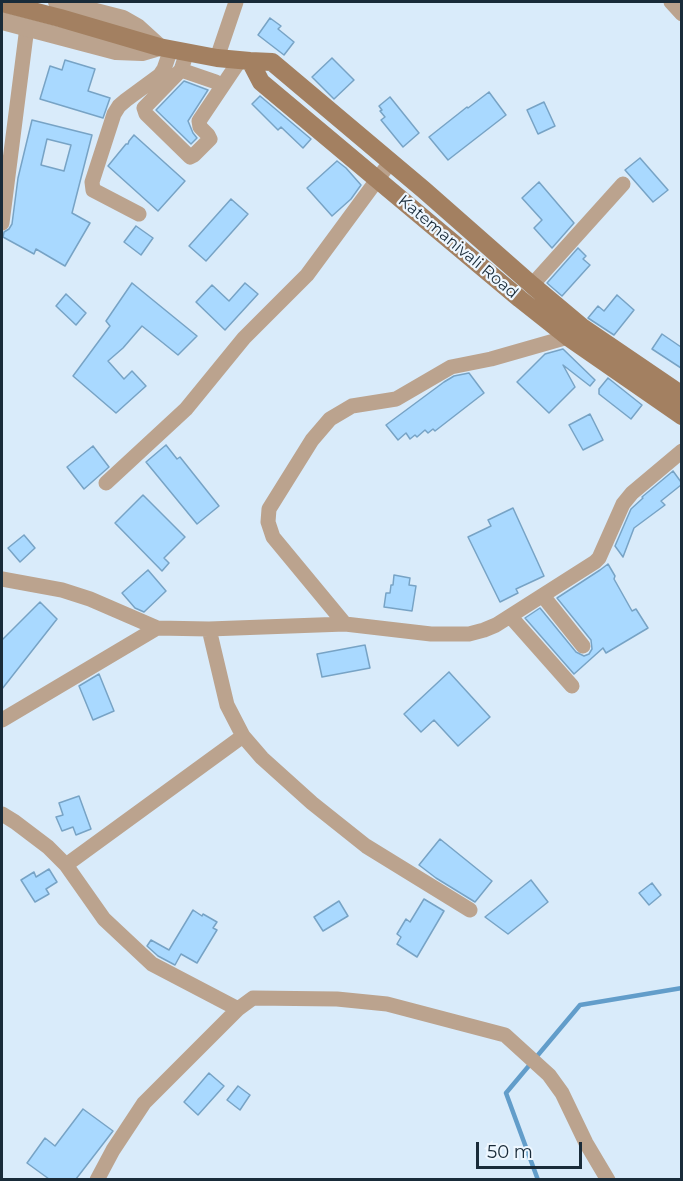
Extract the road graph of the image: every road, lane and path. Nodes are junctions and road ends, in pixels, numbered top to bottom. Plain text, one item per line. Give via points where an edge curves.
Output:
1 (236, 2) edge
2 (671, 2) edge
3 (2, 3) edge
4 (58, 10) edge
5 (681, 14) edge
6 (2, 21) edge
7 (27, 27) junction
8 (173, 49) junction
9 (217, 58) junction
10 (245, 61) junction
11 (181, 70) junction
12 (216, 82) dead end
13 (154, 88) junction
14 (390, 161) junction
15 (378, 179) junction
16 (623, 184) dead end
17 (139, 214) dead end
18 (2, 223) edge
19 (532, 285) junction
20 (568, 337) junction
21 (681, 395) edge
22 (681, 416) edge
23 (681, 451) edge
24 (106, 483) dead end
25 (2, 579) edge
26 (543, 596) junction
27 (510, 616) junction
28 (345, 624) junction
29 (157, 628) junction
30 (209, 629) junction
31 (583, 646) dead end
32 (572, 686) dead end
33 (2, 720) edge
34 (243, 736) junction
35 (2, 814) edge
36 (66, 865) junction
37 (470, 910) dead end
38 (237, 1010) junction
39 (97, 1179) edge
40 (608, 1179) edge

1 - 9 street
2 - 5 street
3 - 4 main road, Katemanivali Road
4 - 8 main road, Katemanivali Road
6 - 7 street
7 - 8 street via 116,51
7 - 18 street
8 - 9 main road, Katemanivali Road
8 - 11 street
8 - 13 street
9 - 10 main road, Katemanivali Road
10 - 13 street via 201,117 199,124 210,139 192,157 144,111
10 - 14 main road, Katemanivali Road via 272,62
10 - 15 main road, Katemanivali Road via 261,82
11 - 12 street
11 - 13 street
13 - 17 street via 119,106 92,187
14 - 15 street
14 - 19 main road, Katemanivali Road
15 - 20 main road, Katemanivali Road
15 - 24 street via 307,275 244,338 186,409
16 - 19 street
19 - 21 main road, Katemanivali Road via 582,327
20 - 22 main road, Katemanivali Road
20 - 28 street via 451,367 396,399 352,406 330,419 312,440 269,509 268,522 273,537
23 - 26 street via 622,504 599,558
25 - 29 street via 62,590
26 - 27 street
26 - 31 street
27 - 28 street via 470,634 431,634
27 - 32 street
28 - 30 street
29 - 30 street
29 - 33 street
30 - 34 street via 227,705
34 - 36 street
34 - 37 street via 303,795 366,846
35 - 36 street
36 - 38 street via 104,919 152,964
38 - 39 street via 144,1103
38 - 40 street via 253,998 337,999 387,1004 505,1035 549,1075

